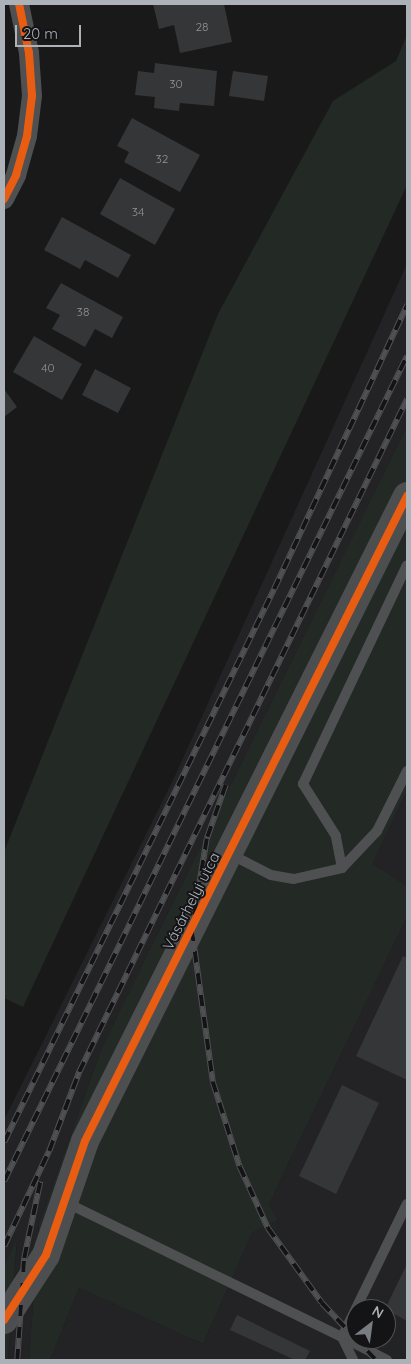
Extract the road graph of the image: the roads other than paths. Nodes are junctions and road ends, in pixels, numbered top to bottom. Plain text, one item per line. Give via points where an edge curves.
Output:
1 (18, 4) edge
2 (4, 199) edge
3 (407, 496) edge
4 (407, 565) edge
5 (407, 771) edge
6 (230, 854) junction
7 (342, 868) junction
8 (63, 1202) junction
9 (407, 1204) edge
10 (4, 1320) edge
11 (342, 1337) junction
12 (353, 1360) edge
13 (387, 1360) edge

1 - 2 street via 29,53 32,96 27,136 16,175
3 - 6 street, Vásárhelyi utca
4 - 7 lane via 303,784 336,836
5 - 7 lane via 377,830
6 - 7 lane via 271,875 294,879
6 - 8 street, Vásárhelyi utca via 85,1140
8 - 10 street, Vásárhelyi utca via 46,1255
8 - 11 lane
9 - 11 lane
11 - 12 lane
11 - 13 lane

